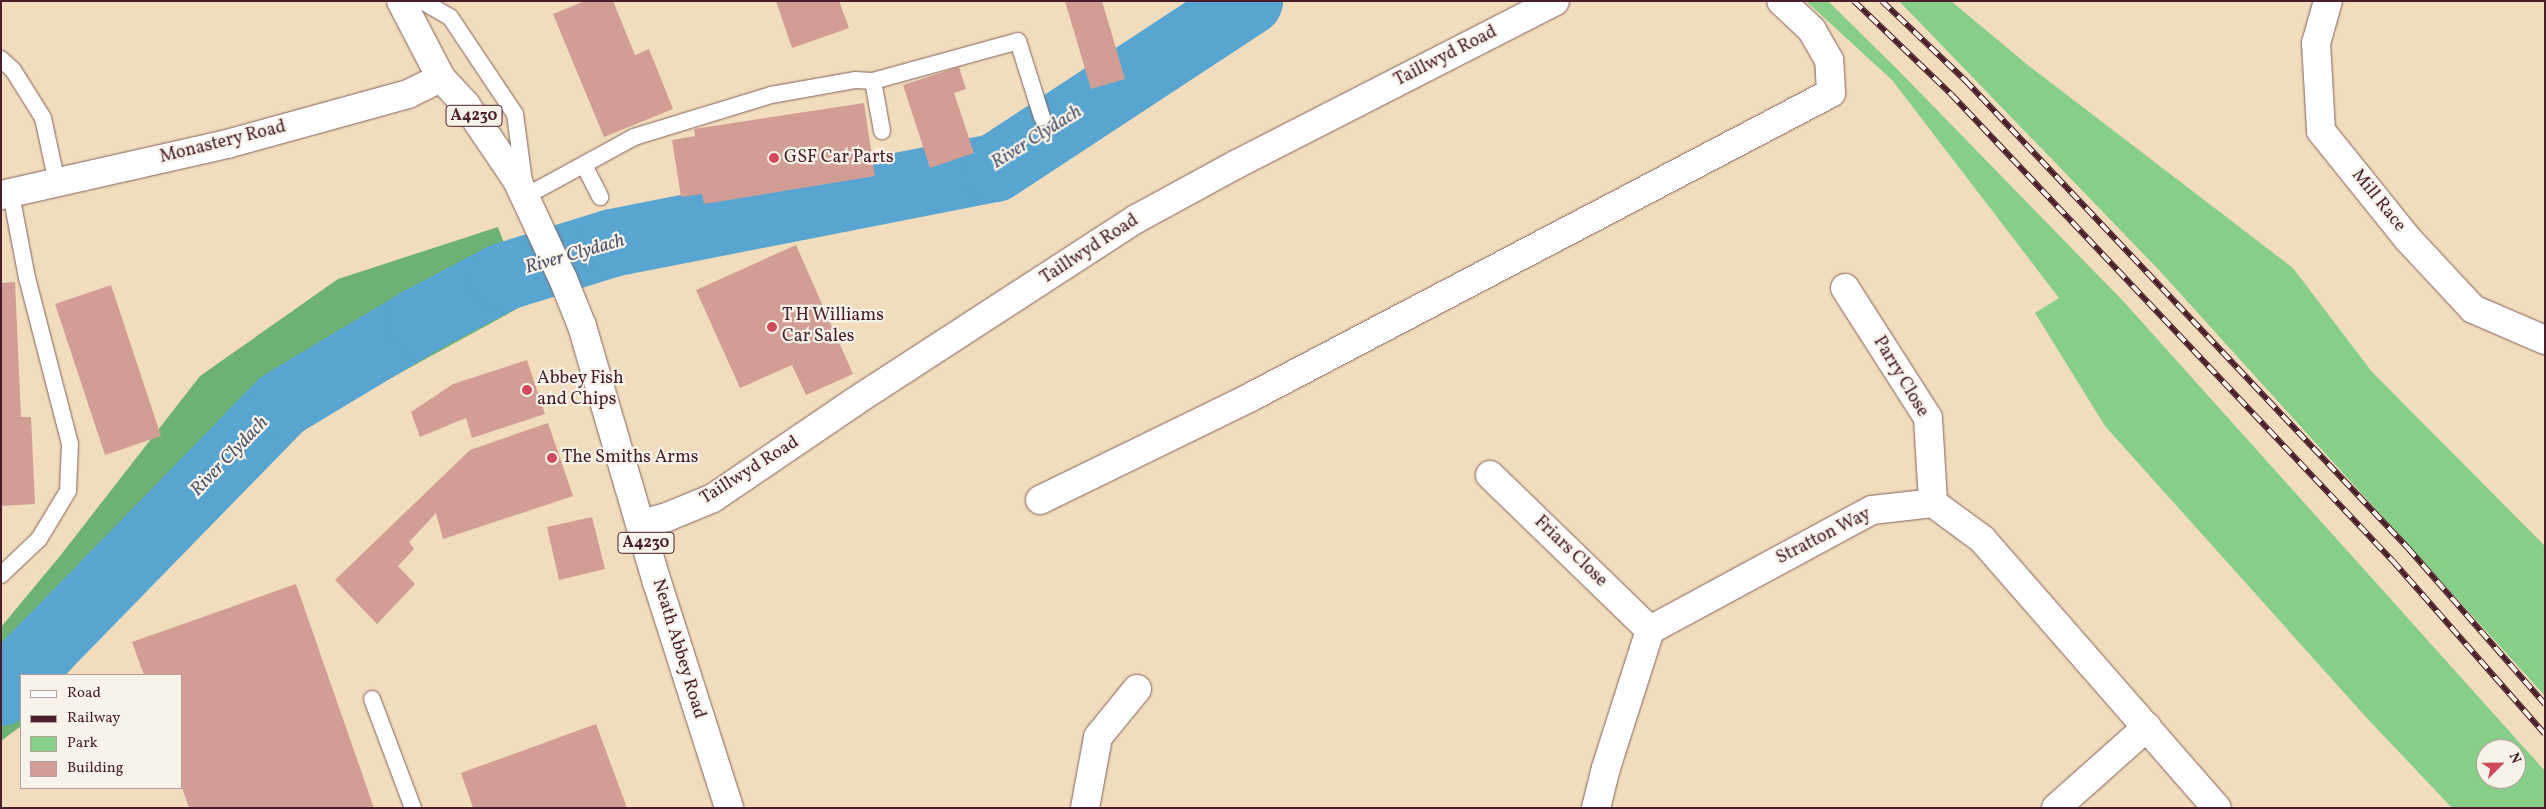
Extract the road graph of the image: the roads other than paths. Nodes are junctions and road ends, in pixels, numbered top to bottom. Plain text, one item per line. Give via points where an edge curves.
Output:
1 (401, 1) edge
2 (422, 1) edge
3 (1555, 1) edge
4 (1782, 1) edge
5 (2328, 1) edge
6 (1, 59) edge
7 (441, 78) junction
8 (872, 81) junction
9 (1042, 117) dead end
10 (882, 131) dead end
11 (584, 165) junction
12 (57, 183) junction
13 (6, 195) edge
14 (526, 196) junction
15 (600, 197) dead end
16 (1845, 288) dead end
17 (2545, 340) edge
18 (1490, 475) dead end
19 (1040, 500) dead end
20 (1934, 503) junction
21 (641, 524) junction
22 (1, 575) edge
23 (1650, 630) junction
24 (1137, 689) dead end
25 (372, 698) dead end
26 (2147, 727) junction
27 (413, 808) edge
28 (728, 808) edge
29 (1085, 808) edge
30 (1596, 808) edge
31 (2056, 808) edge
32 (2217, 808) edge

1 - 7 street, A4230
2 - 14 lane via 450,17 515,114
3 - 21 street, Taillwyd Road via 1136,219 854,402 713,498
4 - 19 street via 1812,30 1829,60 1831,93 1249,398
5 - 17 street, Mill Race via 2316,43 2321,130 2407,238 2473,309
6 - 12 lane via 13,70 43,118
7 - 12 street, Monastery Road via 408,94 227,144
7 - 14 street, A4230 via 466,105
8 - 9 lane via 1018,41
8 - 10 lane
8 - 11 lane via 855,80 771,95 634,137
11 - 14 lane
11 - 15 lane
12 - 13 street, Monastery Road
13 - 22 lane via 70,444 68,491 39,539
14 - 21 street, Neath Abbey Road / A4230 via 582,326
16 - 20 street, Parry Close via 1928,418
18 - 23 street, Friars Close
20 - 23 street, Stratton Way via 1872,510
20 - 26 street via 1982,539
21 - 28 street, Neath Abbey Road / A4230
23 - 30 street
24 - 29 street via 1098,737
25 - 27 lane
26 - 31 street
26 - 32 street

